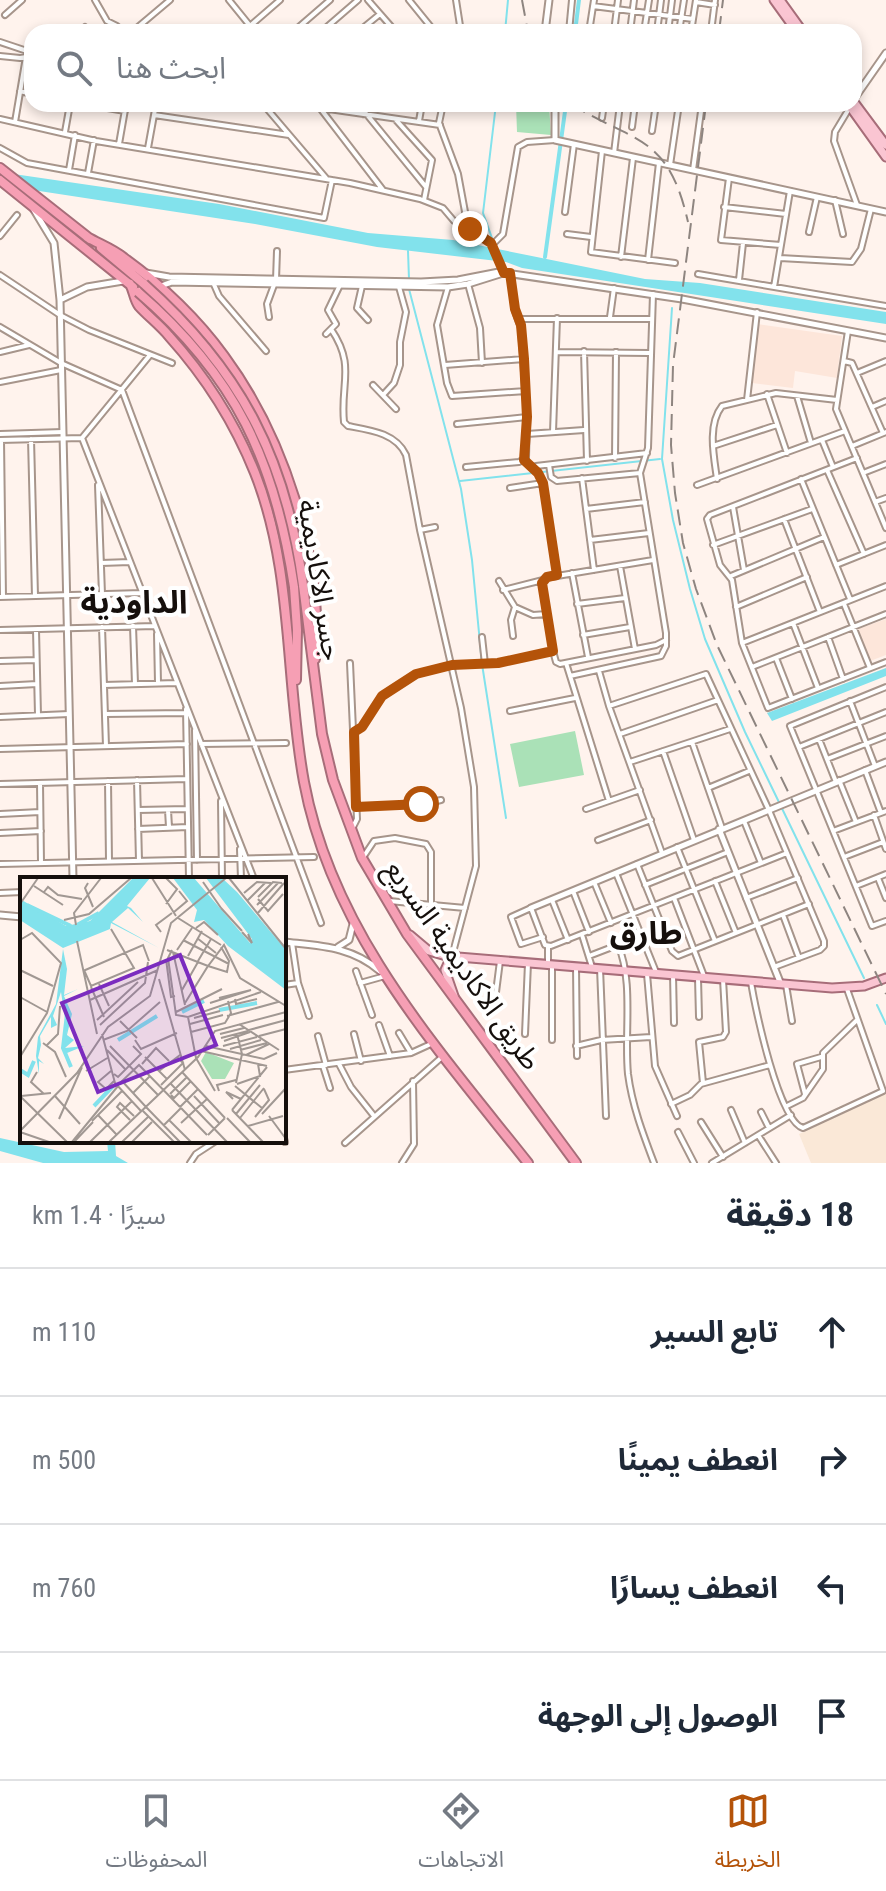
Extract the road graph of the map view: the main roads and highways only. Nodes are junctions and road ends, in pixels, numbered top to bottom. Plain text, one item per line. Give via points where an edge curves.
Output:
1 (774, 0) edge
2 (780, 0) edge
3 (791, 24) edge
4 (797, 24) edge
5 (857, 112) edge
6 (858, 112) edge
7 (886, 145) edge
8 (886, 157) edge
9 (0, 168) edge
10 (0, 180) edge
11 (87, 237) junction
12 (129, 284) junction
13 (141, 288) junction
14 (236, 374) junction
15 (209, 387) junction
16 (280, 460) junction
17 (255, 471) junction
18 (299, 586) junction
19 (315, 688) junction
20 (295, 701) junction
21 (407, 934) junction
22 (456, 956) junction
23 (886, 978) edge
24 (454, 997) junction
25 (528, 1163) edge
26 (576, 1163) edge

1 - 3 main road
2 - 4 main road
5 - 8 main road
6 - 7 main road
9 - 11 highway
10 - 12 highway
11 - 13 highway
11 - 14 highway via 133,264 162,290
12 - 13 highway
12 - 15 highway via 139,306
13 - 18 highway, جسر الاكاديمية, bridge via 205,358 249,428 278,503
14 - 15 highway via 225,387
14 - 16 highway
15 - 17 highway
16 - 17 highway
16 - 19 highway via 313,584
17 - 20 highway via 281,576
18 - 19 highway, جسر الاكاديمية
18 - 20 highway, جسر الاكاديمية
19 - 21 highway, طريق الاكاديمية السريع via 329,765 351,831
20 - 25 highway via 311,814 354,924 433,1043
21 - 22 main road via 429,951
21 - 24 highway, طريق الاكاديمية السريع
22 - 23 main road via 847,988
22 - 24 main road via 445,970
24 - 26 highway, طريق الاكاديمية السريع

